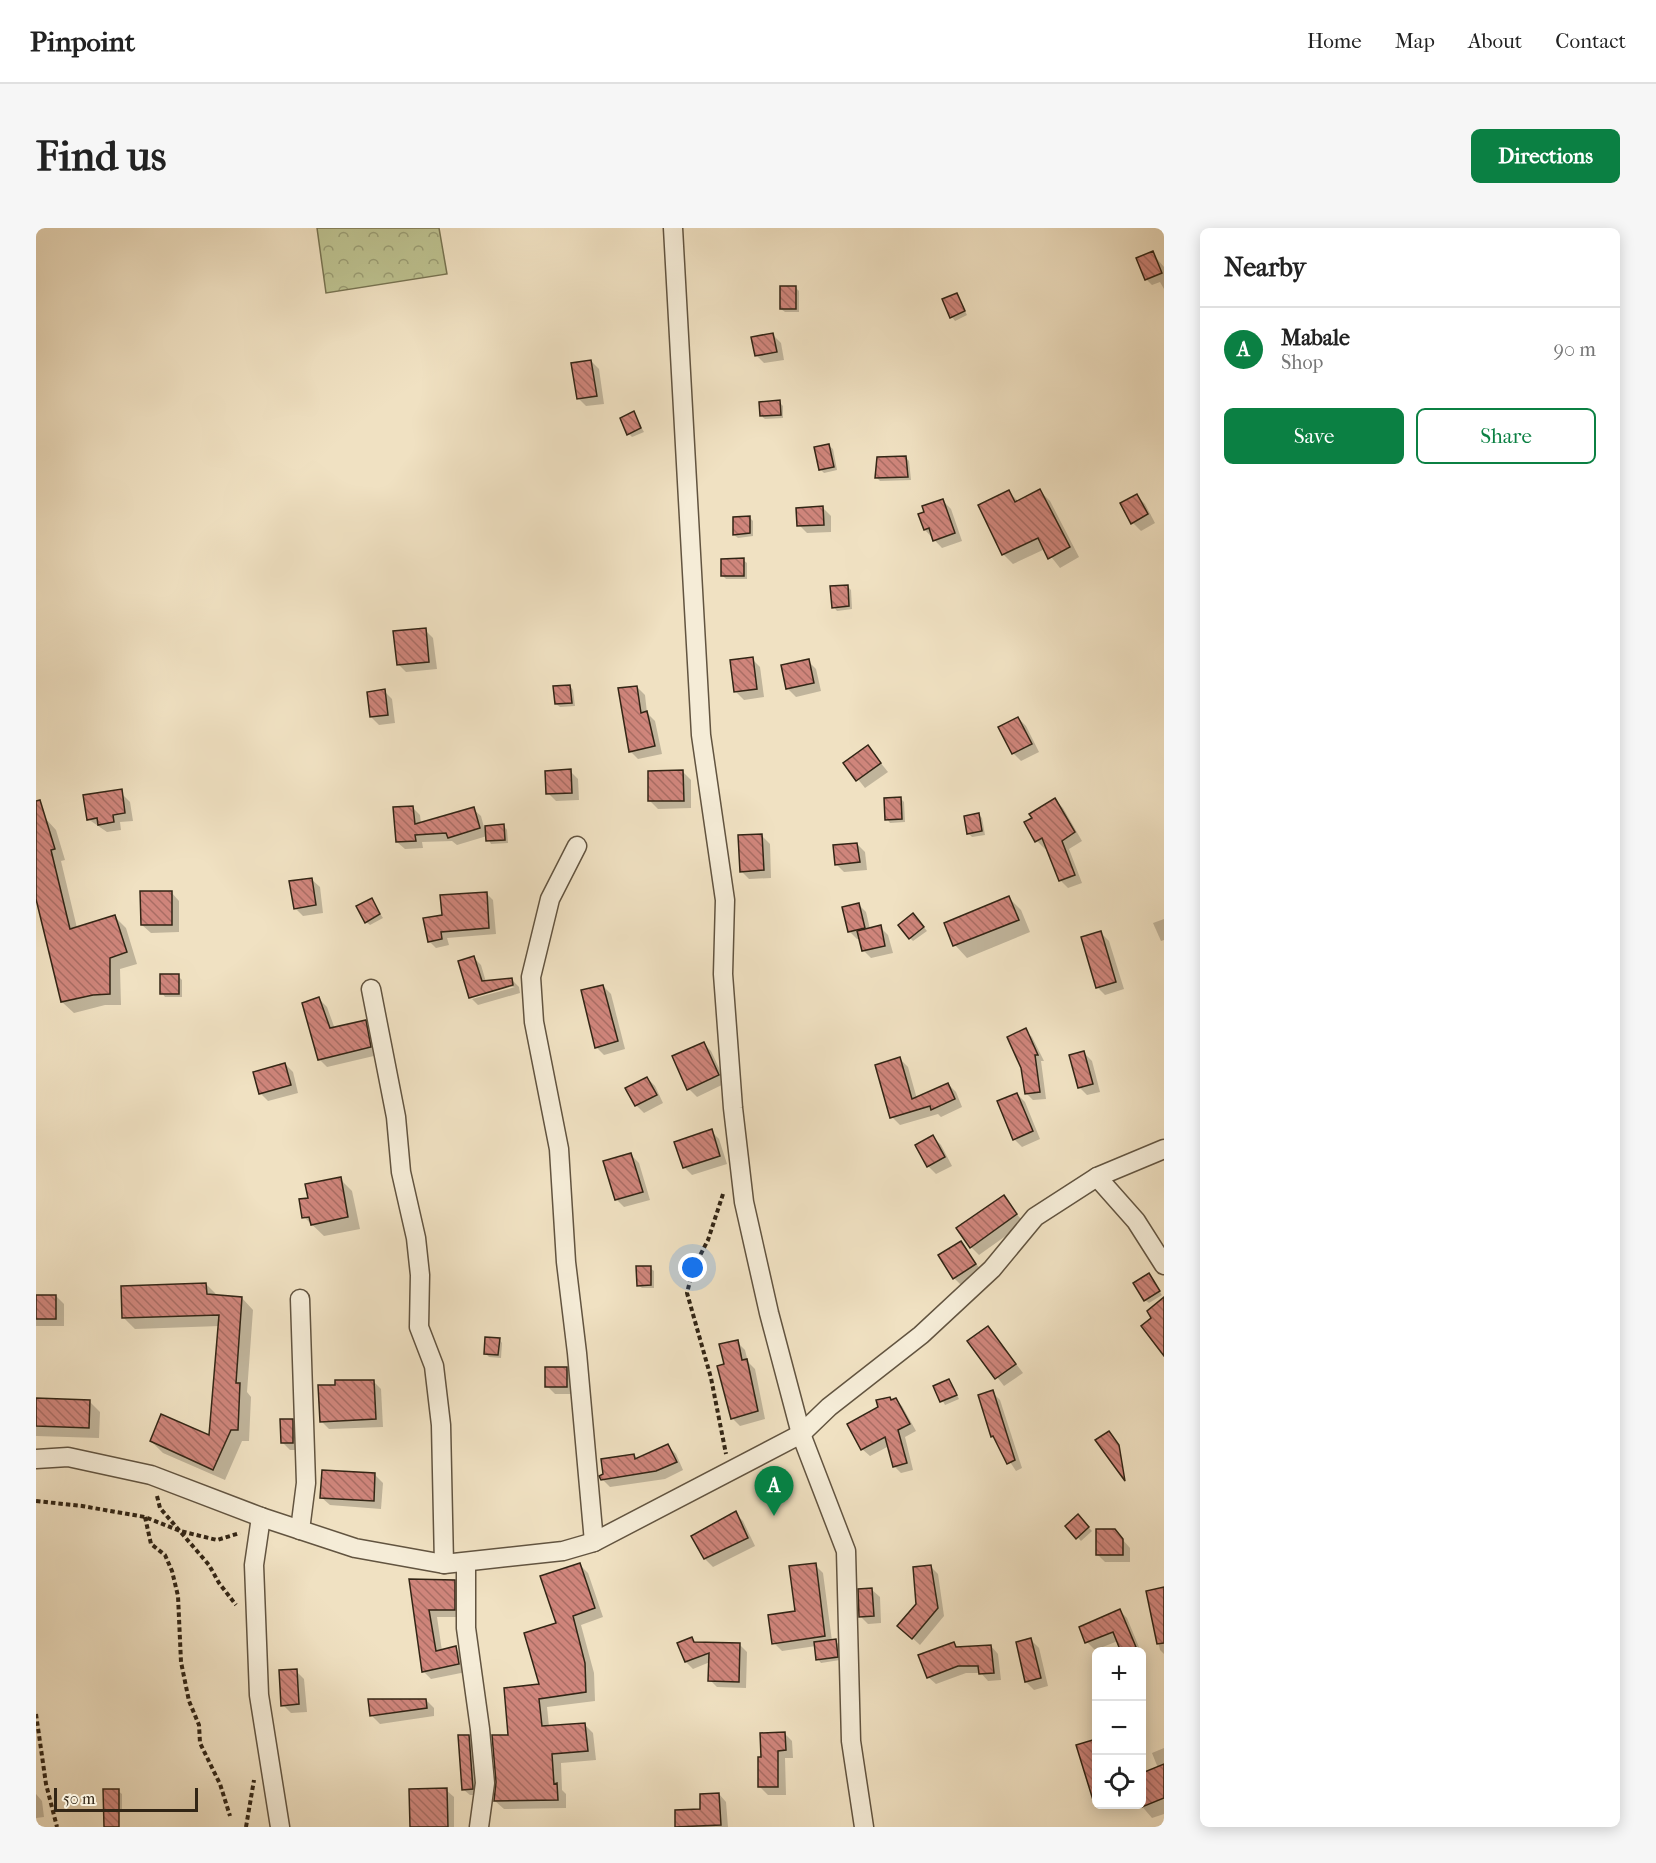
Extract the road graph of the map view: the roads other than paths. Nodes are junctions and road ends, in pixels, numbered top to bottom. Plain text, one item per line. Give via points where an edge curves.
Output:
1 (673, 228) edge
2 (577, 846) dead end
3 (371, 988) dead end
4 (1164, 1149) edge
5 (1097, 1177) junction
6 (1164, 1266) edge
7 (300, 1299) dead end
8 (801, 1434) junction
9 (36, 1459) edge
10 (256, 1524) junction
11 (300, 1530) junction
12 (594, 1542) junction
13 (466, 1563) junction
14 (444, 1564) junction
15 (280, 1827) edge
16 (479, 1827) edge
17 (864, 1827) edge

1 - 8 street via 701,735 725,900 723,974 732,1108 744,1202
2 - 12 street via 550,899 531,977 534,1022 559,1149 566,1262
3 - 14 street via 416,1239 419,1327 434,1366 441,1425
4 - 5 street
5 - 6 street via 1136,1221
5 - 8 street via 1035,1217 992,1269 921,1335
7 - 11 street via 306,1483
8 - 12 street
8 - 17 street via 846,1551 851,1741
9 - 10 street via 68,1457 151,1475
10 - 11 street
10 - 15 street via 259,1695
11 - 14 street via 355,1548
12 - 13 street via 563,1551
13 - 14 street
13 - 16 street via 466,1628 485,1783

